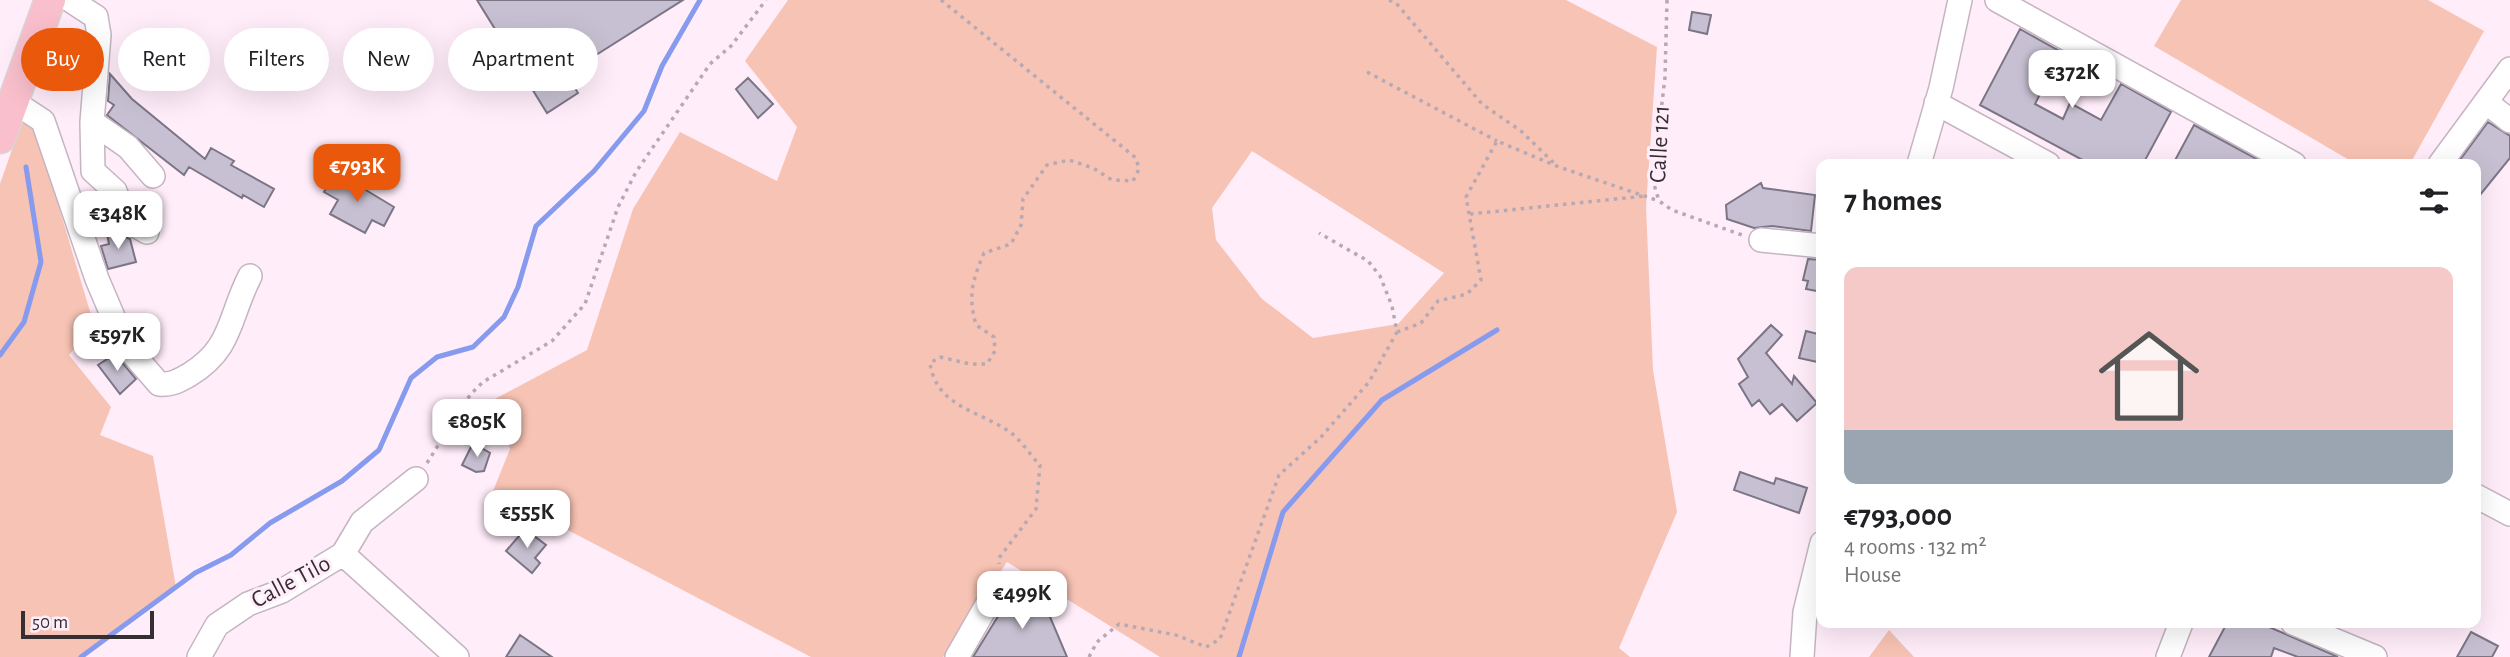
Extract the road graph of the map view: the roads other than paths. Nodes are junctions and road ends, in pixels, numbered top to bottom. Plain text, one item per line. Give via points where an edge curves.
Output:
1 (50, 0) edge
2 (70, 0) edge
3 (1960, 0) edge
4 (1997, 0) edge
5 (2510, 69) edge
6 (14, 102) junction
7 (2486, 102) junction
8 (1936, 103) junction
9 (2510, 121) edge
10 (92, 122) junction
11 (0, 138) edge
12 (1920, 159) edge
13 (2039, 159) edge
14 (2285, 159) edge
15 (2444, 159) edge
16 (153, 176) dead end
17 (146, 232) dead end
18 (1761, 240) road end
19 (1816, 245) edge
20 (250, 276) dead end
21 (416, 479) road end
22 (2481, 499) edge
23 (2510, 514) edge
24 (343, 554) junction
25 (1816, 567) edge
26 (999, 584) road end
27 (2179, 628) edge
28 (2305, 628) edge
29 (2170, 652) edge
30 (199, 657) edge
31 (457, 657) edge
32 (957, 657) edge
33 (1802, 657) edge
34 (2375, 657) edge

1 - 6 main road
2 - 10 street via 96,17 99,34
3 - 8 street
4 - 14 street
5 - 7 street
6 - 11 main road
6 - 20 street via 43,121 97,279 125,345 159,384 172,385 211,362 228,338 235,306
7 - 9 street
7 - 15 street
8 - 12 street
8 - 13 street
10 - 16 street via 128,147
10 - 17 street via 93,171 115,191 126,220
18 - 19 street
21 - 24 street, Calle Tilo via 362,522
22 - 23 street
24 - 30 street, Calle Tilo via 217,625
24 - 31 street
25 - 33 street via 1805,612
26 - 32 street
27 - 29 street
28 - 34 street

